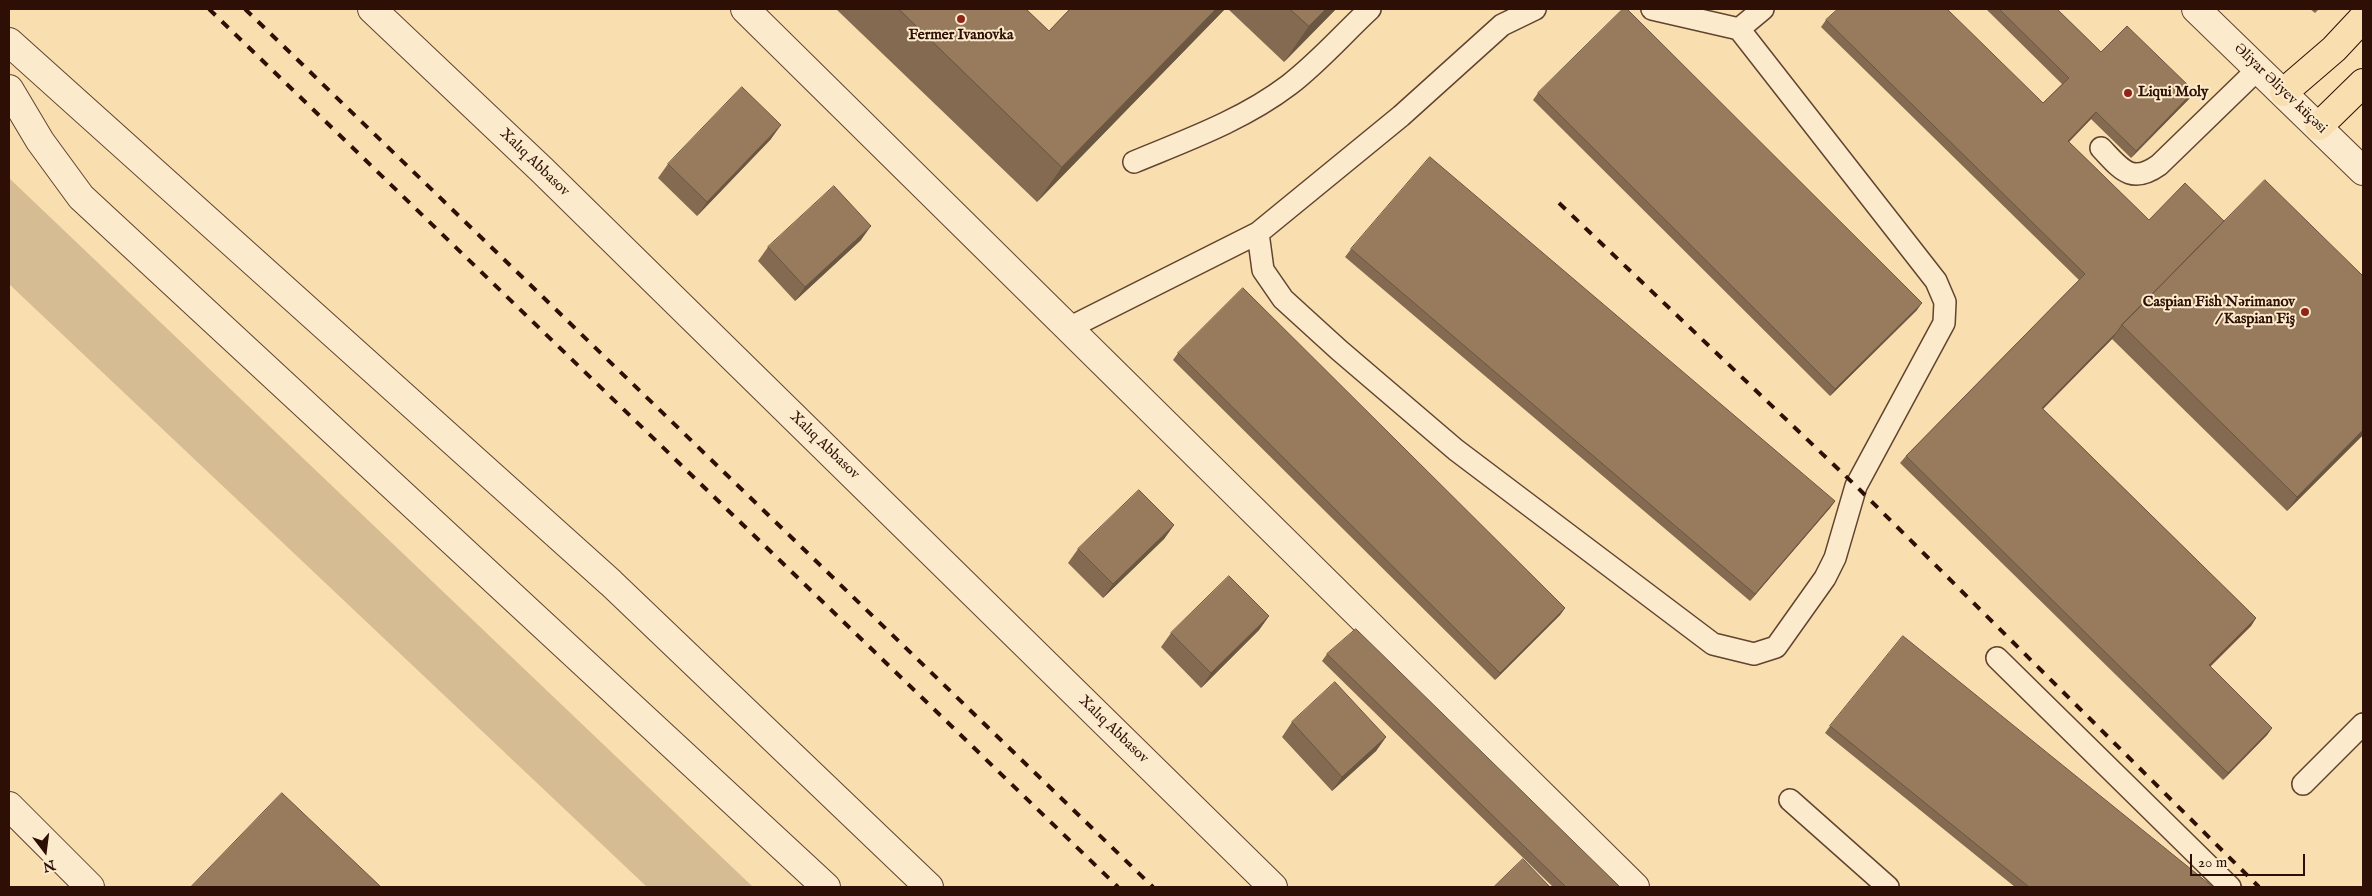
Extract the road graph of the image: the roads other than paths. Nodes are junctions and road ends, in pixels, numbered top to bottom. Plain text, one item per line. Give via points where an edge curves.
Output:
1 (372, 9) edge
2 (745, 9) edge
3 (1370, 9) edge
4 (1535, 9) edge
5 (1652, 9) edge
6 (1763, 9) edge
7 (2196, 9) edge
8 (2363, 18) edge
9 (1739, 29) junction
10 (9, 42) edge
11 (2259, 68) junction
12 (2363, 83) edge
13 (9, 89) edge
14 (2284, 92) junction
15 (2319, 126) junction
16 (2101, 148) dead end
17 (1134, 162) dead end
18 (2363, 171) edge
19 (1258, 233) junction
20 (1068, 329) junction
21 (1997, 658) dead end
22 (2363, 724) edge
23 (2303, 784) dead end
24 (1790, 800) dead end
25 (9, 806) edge
26 (90, 887) edge
27 (826, 887) edge
28 (929, 887) edge
29 (1273, 887) edge
30 (1634, 887) edge
31 (1888, 887) edge
32 (2230, 887) edge

1 - 29 street, Xalıq Abbasov via 542,170
2 - 20 street
3 - 17 lane via 1324,56 1288,86 1220,126
4 - 19 lane via 1502,25 1401,116
5 - 9 lane
6 - 9 lane
7 - 11 street, Əliyar Əliyev küçəsi
8 - 14 main road via 2334,49
9 - 19 lane via 1936,281 1945,302 1944,323 1856,486 1835,558 1825,578 1776,646 1754,654 1713,644 1456,450 1283,299 1263,270
10 - 28 street via 611,583
11 - 14 street, Əliyar Əliyev küçəsi
11 - 16 lane via 2159,165 2144,174 2132,175 2121,169
12 - 15 main road
13 - 27 street via 40,141 82,197
14 - 15 street, Əliyar Əliyev küçəsi
15 - 18 street, Əliyar Əliyev küçəsi
19 - 20 lane
20 - 30 street
21 - 32 lane
22 - 23 lane
24 - 31 lane
25 - 26 street

